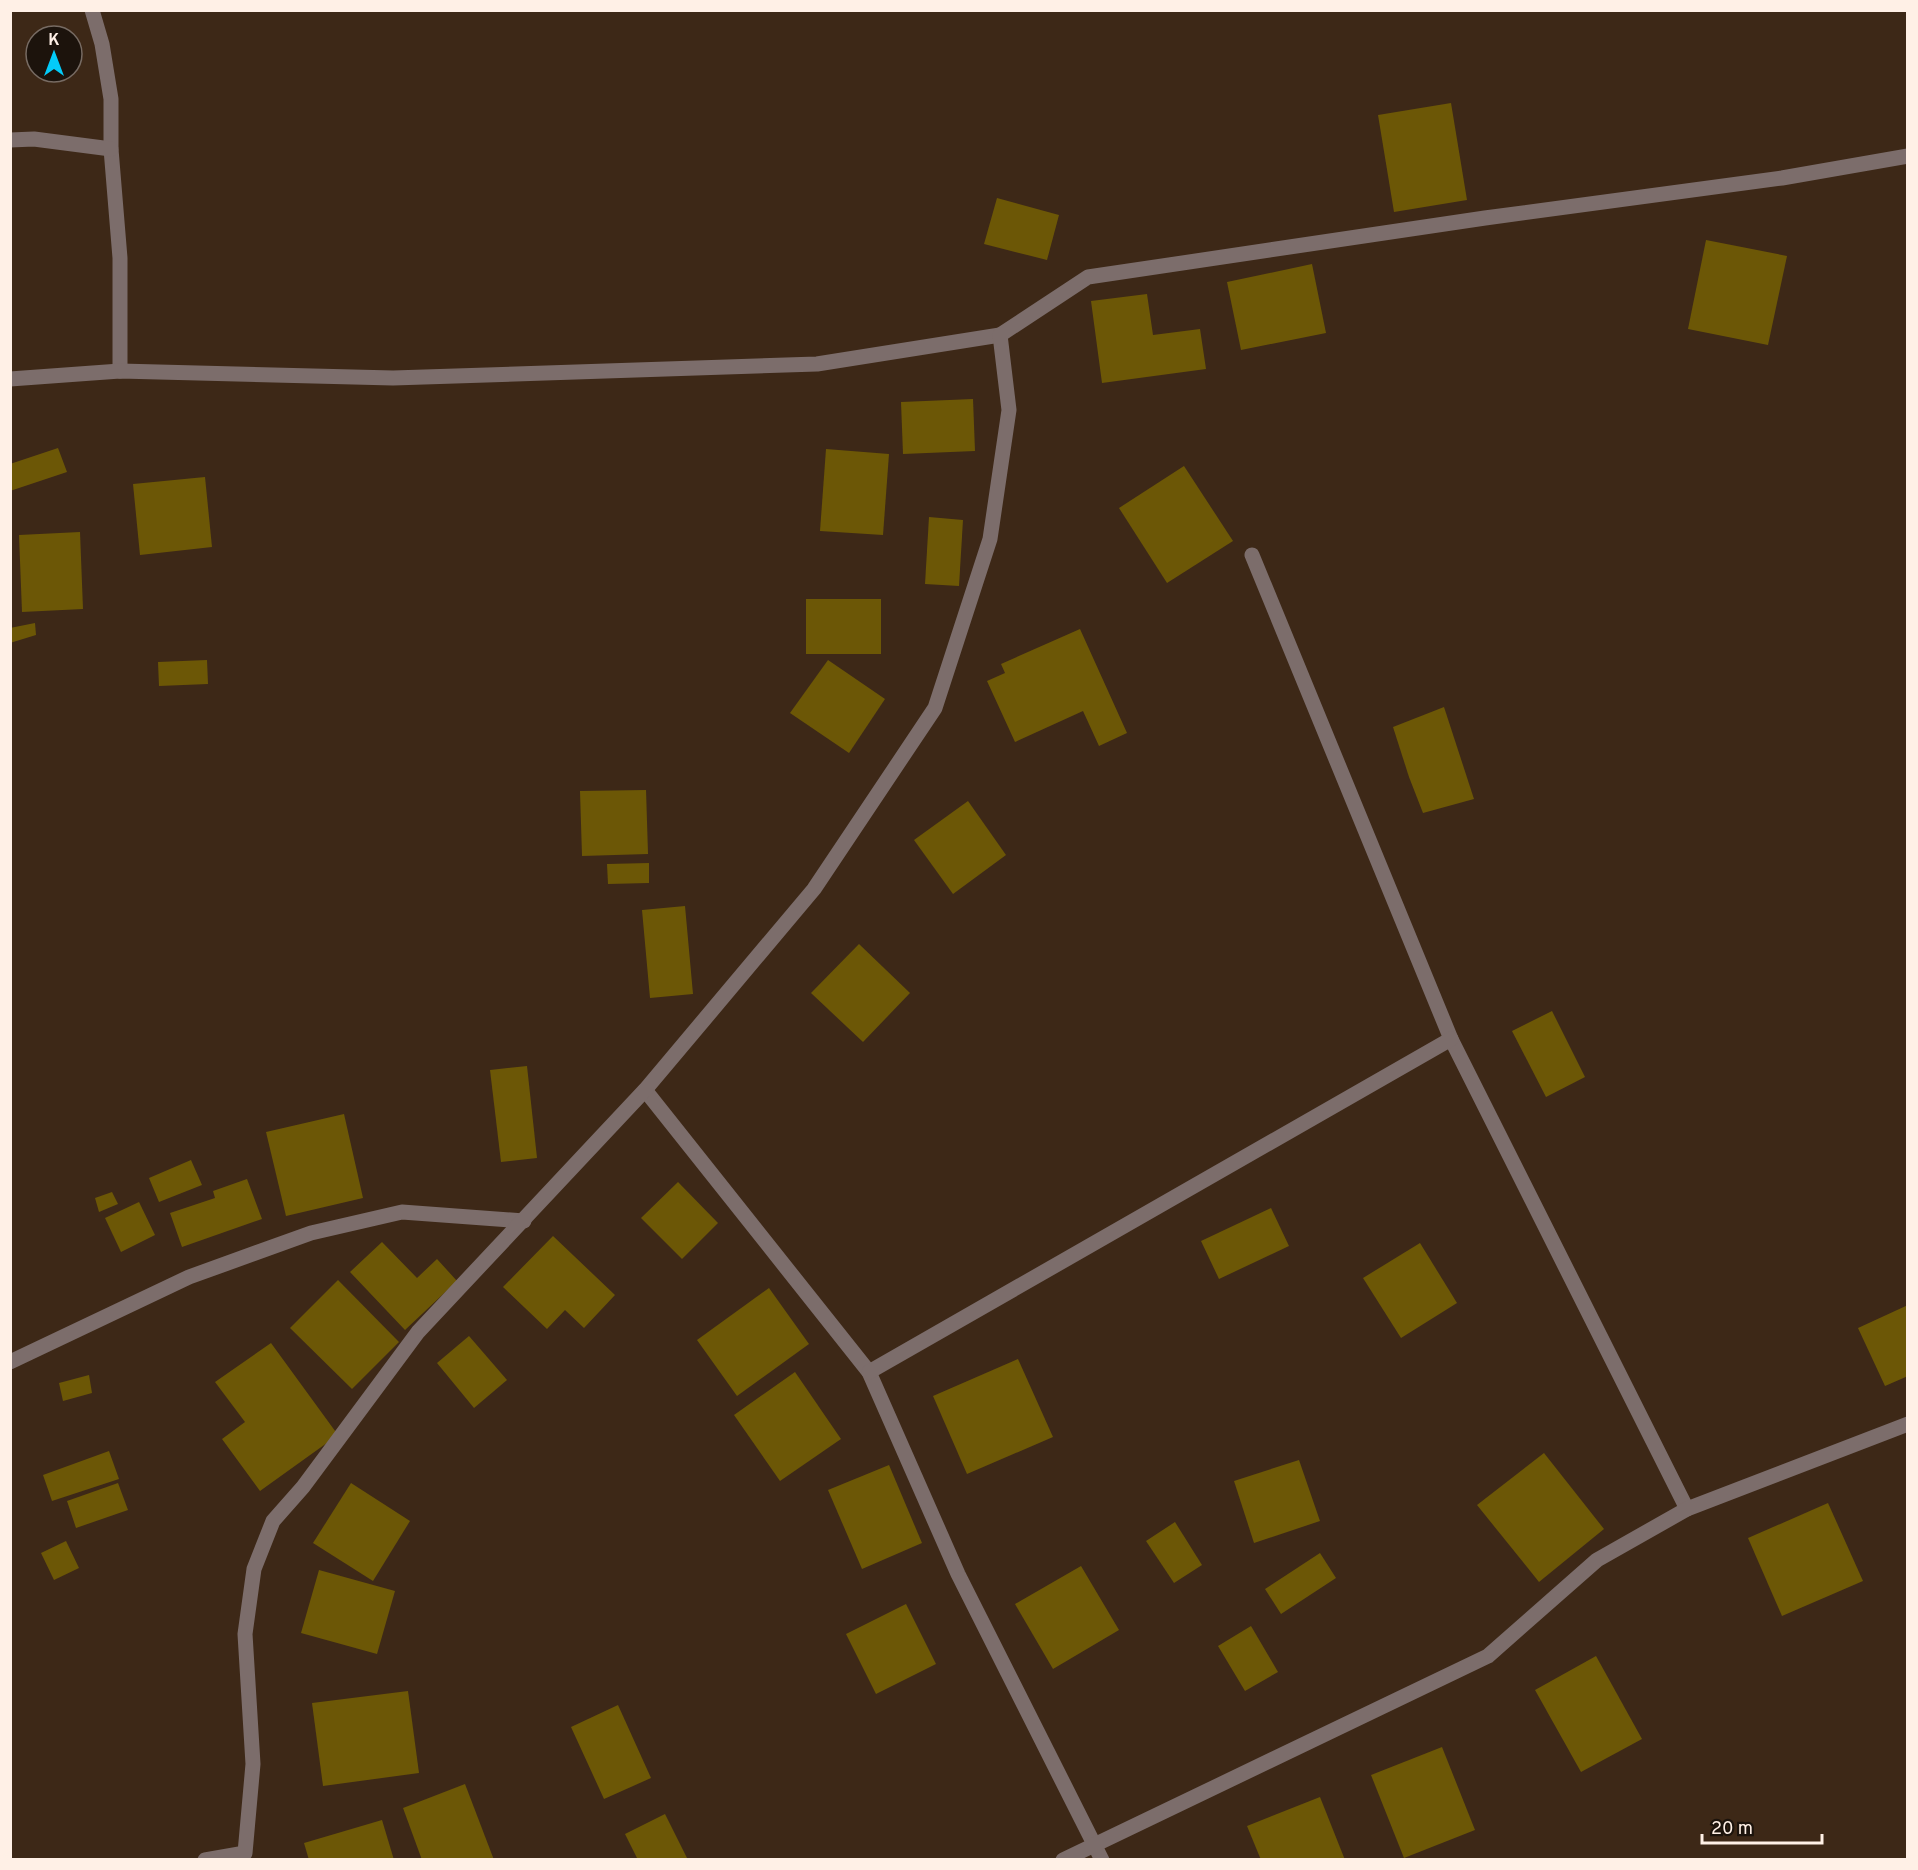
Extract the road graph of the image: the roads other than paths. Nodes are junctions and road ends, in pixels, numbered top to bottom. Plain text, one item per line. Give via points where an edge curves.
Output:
1 (92, 10) edge
2 (10, 140) edge
3 (111, 149) junction
4 (1908, 156) edge
5 (1000, 335) junction
6 (120, 371) junction
7 (10, 379) edge
8 (1252, 555) dead end
9 (1451, 1039) junction
10 (645, 1090) junction
11 (524, 1221) junction
12 (10, 1362) edge
13 (869, 1372) junction
14 (1908, 1424) edge
15 (1687, 1509) junction
16 (1093, 1844) junction
17 (245, 1856) edge
18 (205, 1860) edge
19 (1063, 1860) edge
20 (1102, 1860) edge

1 - 3 street via 111,99
2 - 3 street via 34,139
3 - 6 street via 120,258
4 - 5 street via 1782,178 1473,219 1088,277
5 - 6 street via 817,364 393,378
5 - 10 street via 1009,410 990,538 935,708 814,889
6 - 7 street
8 - 9 street
9 - 13 street
9 - 15 street
10 - 11 street
10 - 13 street
11 - 12 street via 402,1212 311,1233 189,1277
11 - 17 street via 418,1332 303,1487 273,1521 254,1569 245,1634 253,1764
13 - 16 street via 958,1574
14 - 15 street
15 - 16 street via 1597,1560 1488,1656
16 - 19 street
16 - 20 street
17 - 18 street

